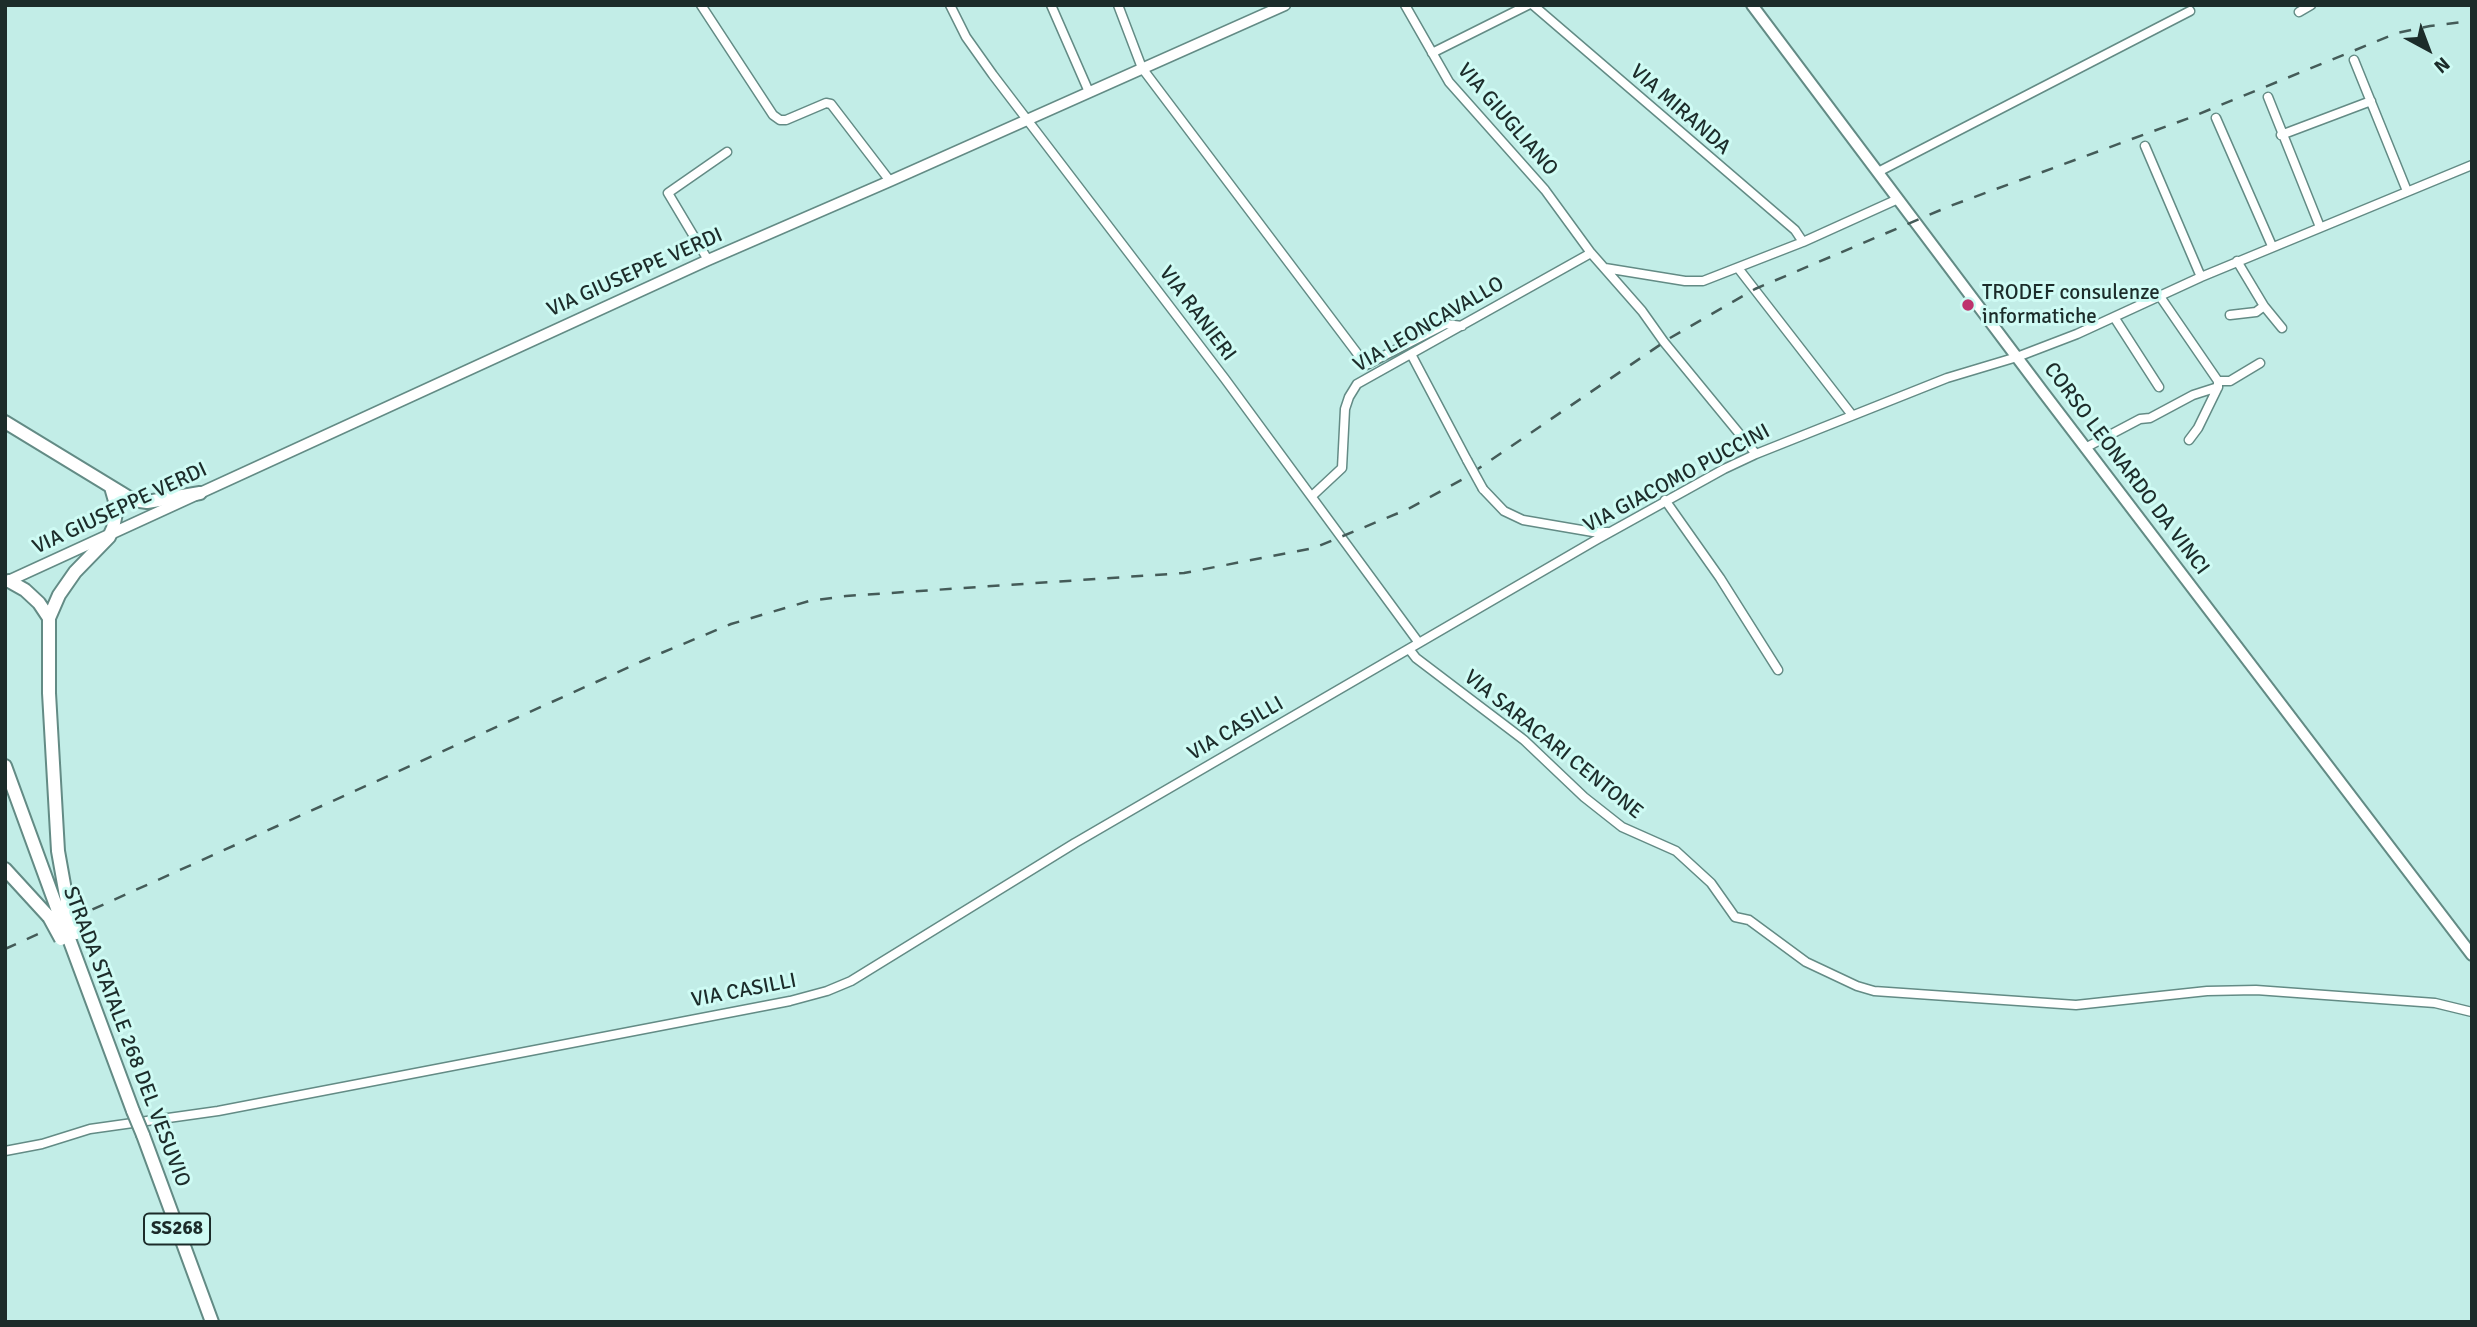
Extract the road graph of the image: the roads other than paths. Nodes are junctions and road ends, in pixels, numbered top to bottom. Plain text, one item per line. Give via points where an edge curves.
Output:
1 (701, 5) edge
2 (950, 5) edge
3 (1051, 5) edge
4 (1118, 5) edge
5 (1405, 5) edge
6 (1531, 5) edge
7 (2311, 5) edge
8 (1283, 6) edge
9 (1755, 6) edge
10 (2190, 11) dead end
11 (2299, 12) dead end
12 (1432, 53) junction
13 (2354, 60) dead end
14 (1142, 68) junction
15 (1089, 92) junction
16 (2268, 97) dead end
17 (2371, 101) junction
18 (2216, 118) dead end
19 (1027, 120) junction
20 (2281, 135) junction
21 (2145, 146) dead end
22 (727, 152) dead end
23 (2472, 164) edge
24 (1878, 172) junction
25 (890, 181) junction
26 (2407, 191) junction
27 (1898, 199) junction
28 (2320, 227) junction
29 (1803, 242) junction
30 (2272, 246) junction
31 (1591, 253) junction
32 (708, 260) junction
33 (2237, 261) junction
34 (1605, 268) junction
35 (1738, 268) junction
36 (2200, 277) junction
37 (2159, 295) junction
38 (2264, 306) junction
39 (2230, 315) dead end
40 (2114, 317) junction
41 (1462, 326) junction
42 (2282, 328) dead end
43 (1411, 354) junction
44 (2017, 357) junction
45 (2260, 363) dead end
46 (2218, 384) junction
47 (2159, 387) dead end
48 (1852, 415) junction
49 (5, 422) edge
50 (2189, 440) dead end
51 (2085, 447) junction
52 (1756, 454) junction
53 (111, 487) junction
54 (200, 493) junction
55 (1312, 496) junction
56 (1665, 500) junction
57 (1611, 532) junction
58 (109, 537) junction
59 (7, 582) edge
60 (49, 618) junction
61 (1419, 643) junction
62 (1409, 649) junction
63 (1778, 670) dead end
64 (5, 766) edge
65 (5, 869) edge
66 (59, 912) junction
67 (68, 936) junction
68 (2472, 955) edge
69 (2472, 1012) edge
70 (112, 1054) junction
71 (5, 1151) edge
72 (212, 1322) edge

1 - 25 street via 773,115 786,120 831,104
2 - 19 street, VIA RANIERI via 966,37
3 - 15 street
4 - 14 street
5 - 12 street, VIA GIUGLIANO
6 - 12 street, VIA MIRANDA
6 - 29 street, VIA MIRANDA via 1795,230
7 - 11 street
8 - 14 street, VIA GIUSEPPE VERDI
9 - 24 main road, CORSO LEONARDO DA VINCI
10 - 24 street
12 - 31 street, VIA GIUGLIANO via 1449,82 1545,190
13 - 17 street
14 - 15 street, VIA GIUSEPPE VERDI
14 - 41 street via 1366,365 1446,324
15 - 19 street, VIA GIUSEPPE VERDI
16 - 20 street
17 - 20 street
17 - 26 street
18 - 30 street
19 - 25 street, VIA GIUSEPPE VERDI
19 - 55 street, VIA RANIERI
20 - 28 street
21 - 36 street
22 - 32 street via 668,193
23 - 26 street, VIA GIACOMO PUCCINI
24 - 27 main road, CORSO LEONARDO DA VINCI
25 - 32 street, VIA GIUSEPPE VERDI
26 - 28 street, VIA GIACOMO PUCCINI
27 - 29 street
27 - 44 main road, CORSO LEONARDO DA VINCI
28 - 30 street, VIA GIACOMO PUCCINI
29 - 35 street
30 - 33 street, VIA GIACOMO PUCCINI
31 - 34 street, VIA GIUGLIANO
31 - 41 street, VIA LEONCAVALLO
32 - 54 street, VIA GIUSEPPE VERDI
33 - 36 street, VIA GIACOMO PUCCINI
33 - 38 street
34 - 35 street via 1692,282
34 - 52 street, VIA GIUGLIANO
35 - 48 street
36 - 37 street, VIA GIACOMO PUCCINI
37 - 40 street, VIA GIACOMO PUCCINI
37 - 46 street
38 - 39 street via 2256,312
38 - 42 street
40 - 44 street, VIA GIACOMO PUCCINI
40 - 47 street
41 - 43 street, VIA LEONCAVALLO
43 - 55 street, VIA LEONCAVALLO via 1357,384 1345,409 1342,468
43 - 57 street, bridge via 1483,489 1504,511 1523,520
44 - 48 street, VIA GIACOMO PUCCINI
44 - 51 main road, CORSO LEONARDO DA VINCI
45 - 46 street
46 - 50 street
46 - 51 street
48 - 52 street, VIA GIACOMO PUCCINI
49 - 53 highway
51 - 68 main road, CORSO LEONARDO DA VINCI
52 - 56 street, VIA GIACOMO PUCCINI
53 - 54 highway via 133,500 147,502
53 - 58 highway via 117,509
54 - 58 street, VIA GIUSEPPE VERDI
55 - 61 street, VIA RANIERI
56 - 57 street, VIA GIACOMO PUCCINI
56 - 63 street
57 - 61 street, VIA GIACOMO PUCCINI
58 - 59 street, VIA GIUSEPPE VERDI
58 - 60 highway via 75,572
59 - 60 highway via 25,590
60 - 66 highway
61 - 62 street, VIA GIACOMO PUCCINI
62 - 69 street, VIA SARACARI CENTONE via 1524,740 1622,827 1676,851 1711,883 1735,916 1749,920 1806,962 1874,992 2076,1005 2256,990 2435,1003
62 - 71 street, VIA CASILLI via 1075,843 851,981 827,991 218,1111 90,1129
64 - 66 highway, STRADA STATALE 268 DEL VESUVIO
65 - 66 highway
66 - 67 highway, bridge
66 - 67 highway, bridge
67 - 70 highway, STRADA STATALE 268 DEL VESUVIO / SS268 via 90,978
67 - 70 highway via 79,988
70 - 72 highway, STRADA STATALE 268 DEL VESUVIO / SS268, bridge

